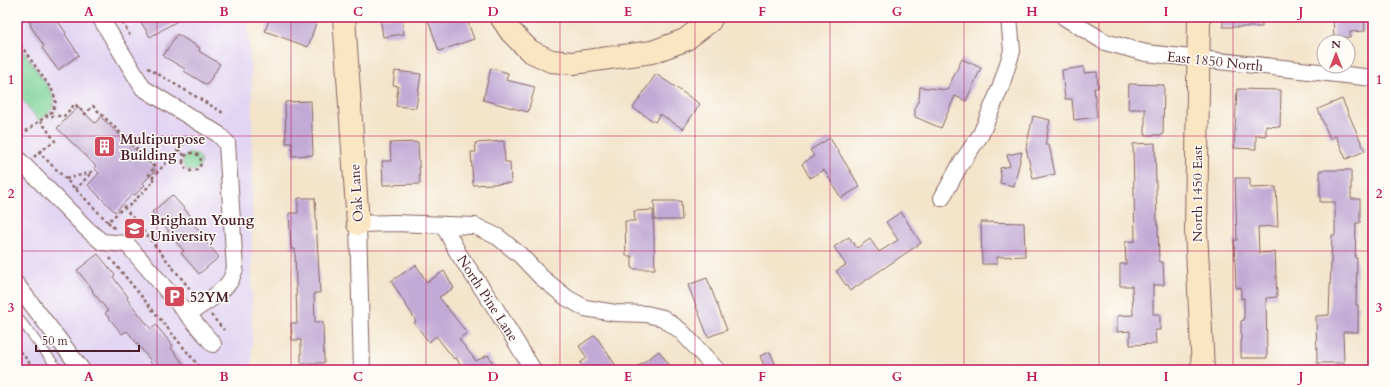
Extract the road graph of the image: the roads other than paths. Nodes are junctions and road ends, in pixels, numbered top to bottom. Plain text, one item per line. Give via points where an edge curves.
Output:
1 (100, 17) edge
2 (344, 17) edge
3 (501, 17) edge
4 (712, 17) edge
5 (1009, 17) edge
6 (1064, 17) edge
7 (1199, 17) edge
8 (1198, 59) junction
9 (1373, 78) edge
10 (23, 159) edge
11 (942, 198) dead end
12 (358, 224) junction
13 (444, 226) junction
14 (17, 284) edge
15 (187, 314) junction
16 (17, 316) edge
17 (213, 344) dead end
18 (58, 370) edge
19 (82, 370) edge
20 (362, 370) edge
21 (533, 370) edge
22 (717, 370) edge
23 (1203, 370) edge

1 - 15 street via 142,88 218,134 227,143 235,269 226,286
2 - 12 street, Oak Lane
3 - 4 street via 511,32 530,51 551,60 573,63 652,52 685,40
5 - 11 street via 1012,51 1001,86 981,134
6 - 8 street, East 1850 North via 1105,42 1146,53
7 - 8 street, North 1450 East
8 - 9 street, East 1850 North
8 - 23 street, North 1450 East via 1196,230
10 - 15 street via 102,242 127,244
12 - 13 street
12 - 20 street, Oak Lane
13 - 21 street, North Pine Lane via 458,253
13 - 22 street via 475,226 498,237 541,277 567,298 585,308 663,318 681,331
14 - 19 street
15 - 17 street
16 - 18 lane

